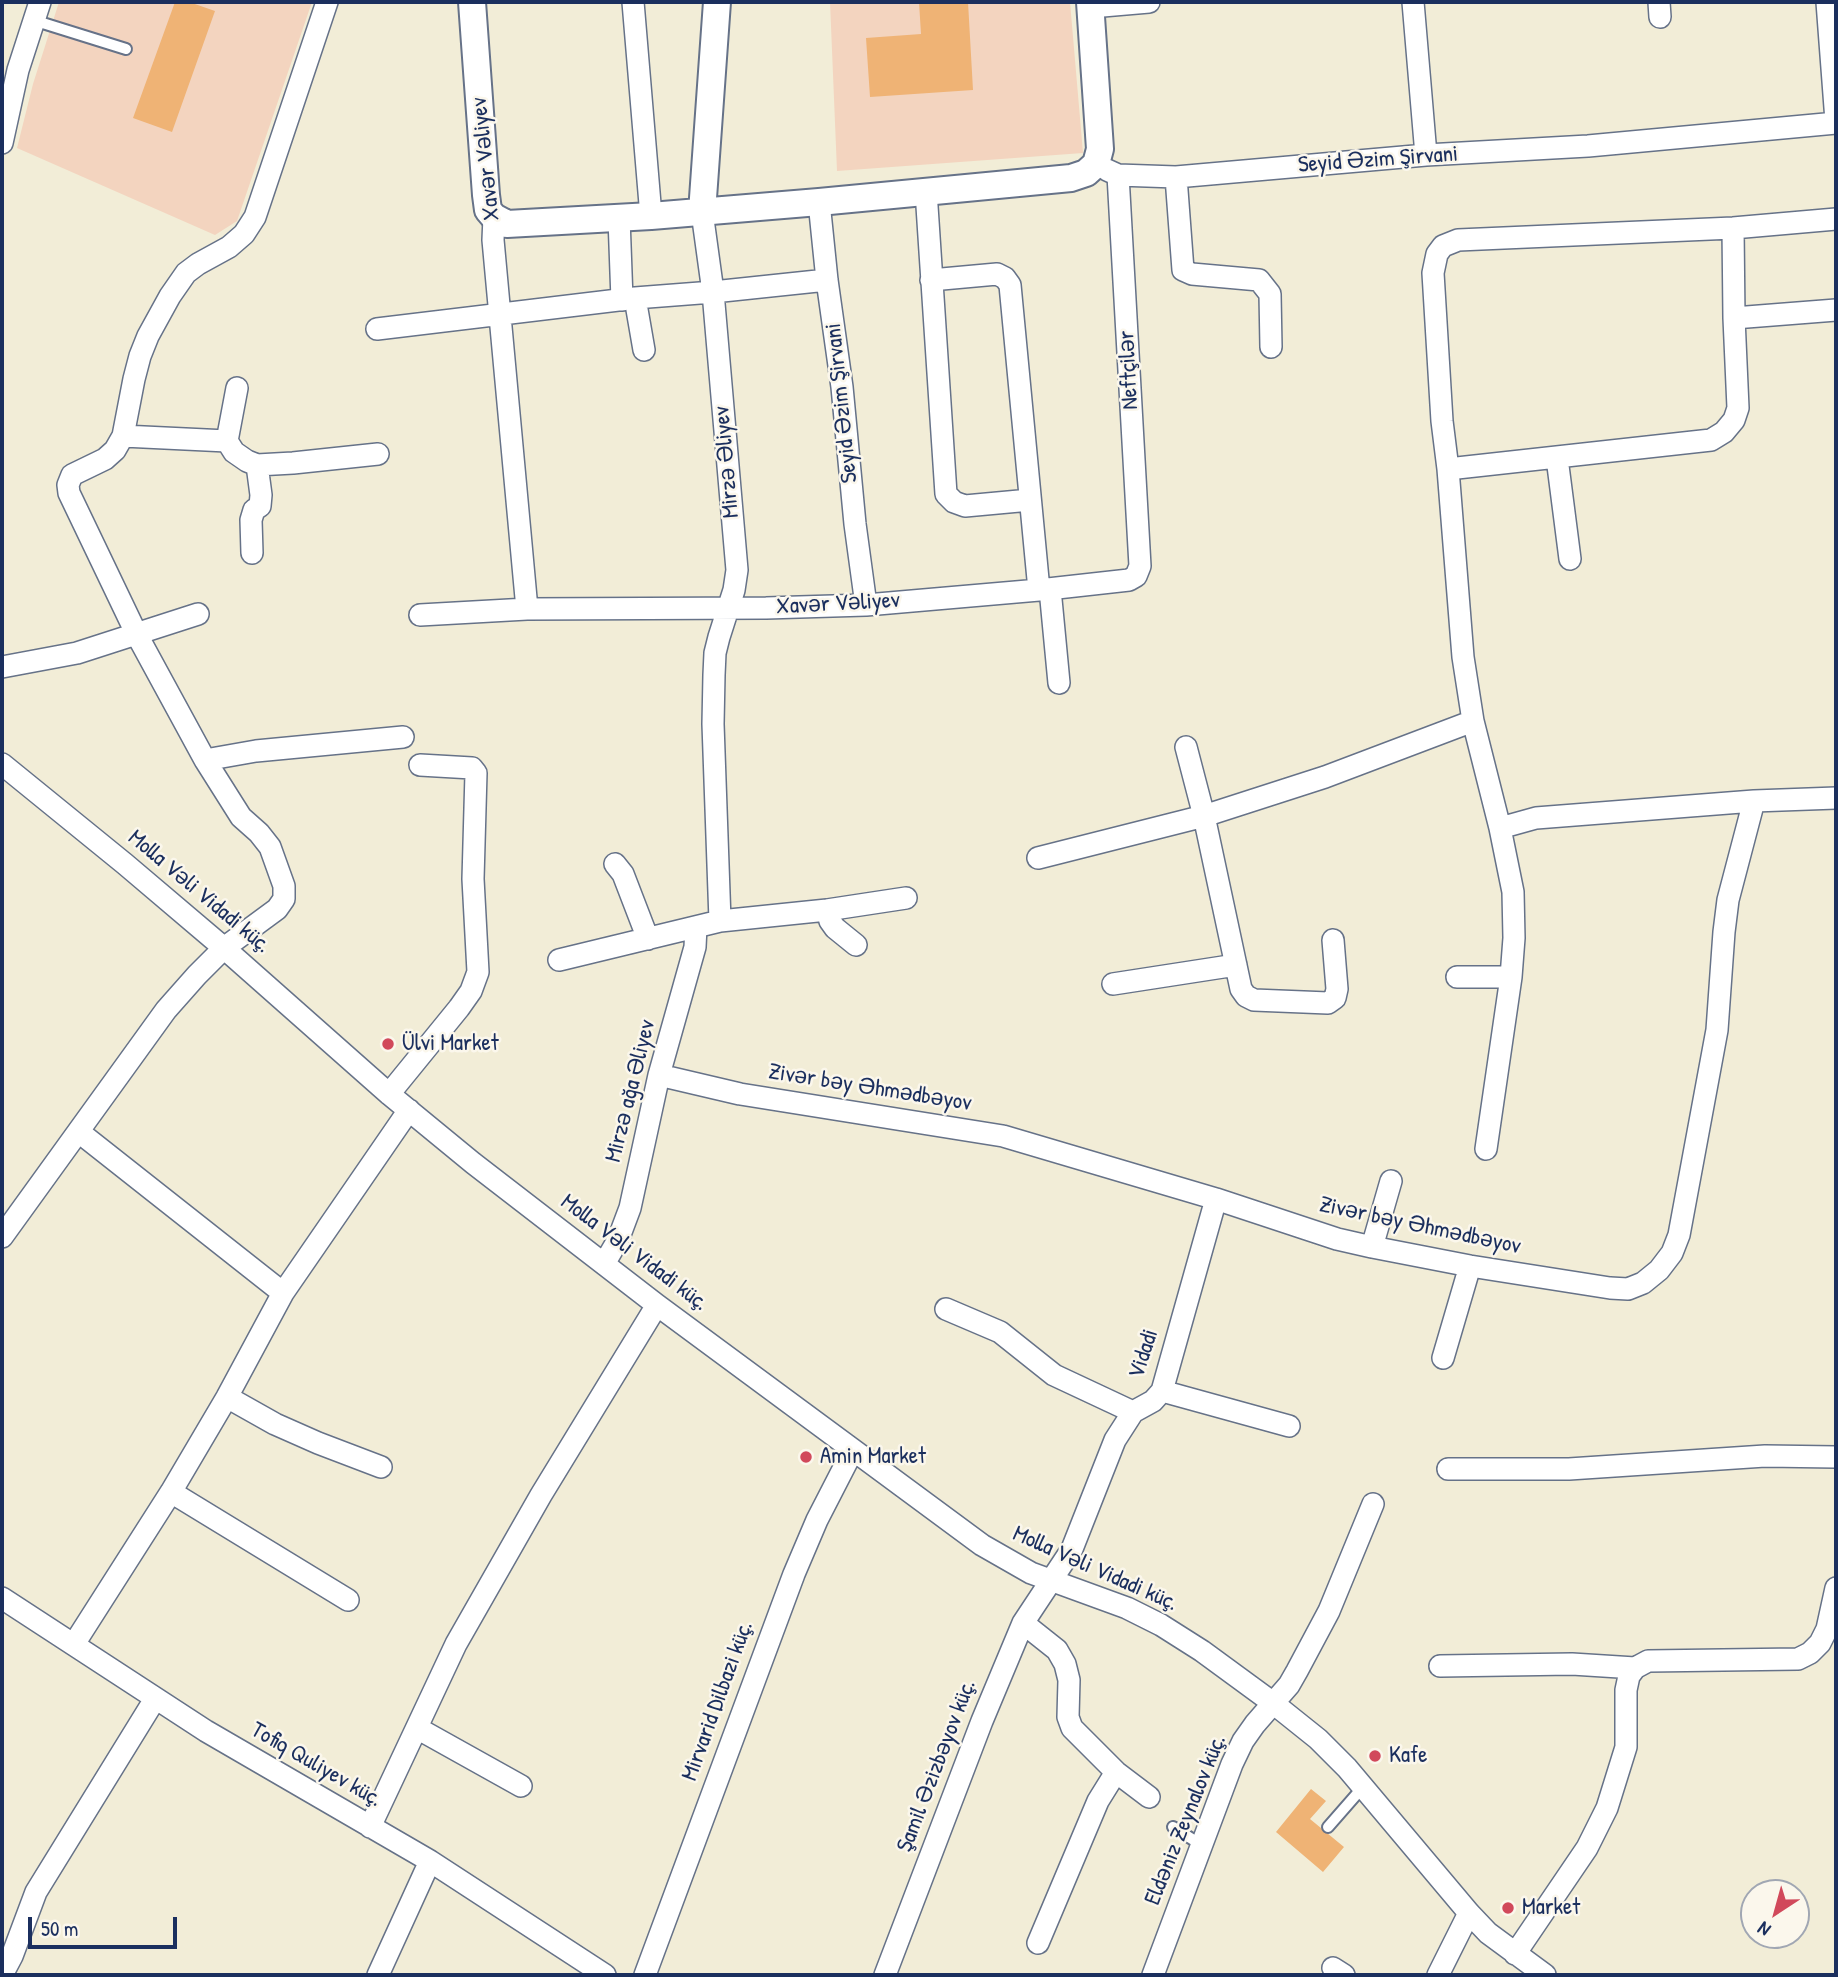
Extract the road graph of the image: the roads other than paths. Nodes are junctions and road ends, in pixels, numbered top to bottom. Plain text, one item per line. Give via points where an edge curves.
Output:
1 (327, 2) edge
2 (472, 2) edge
3 (633, 2) edge
4 (717, 2) edge
5 (1149, 2) edge
6 (1413, 2) edge
7 (1827, 2) edge
8 (1091, 4) edge
9 (36, 11) edge
10 (126, 48) dead end
11 (1836, 122) edge
12 (2, 144) edge
13 (1426, 155) junction
14 (1107, 170) junction
15 (1176, 177) junction
16 (926, 191) junction
17 (819, 202) junction
18 (702, 212) junction
19 (651, 216) junction
20 (494, 217) junction
21 (619, 218) junction
22 (1836, 219) edge
23 (1733, 228) junction
24 (827, 280) junction
25 (931, 280) junction
26 (713, 292) junction
27 (629, 299) junction
28 (1836, 310) edge
29 (500, 313) junction
30 (1734, 318) junction
31 (377, 329) dead end
32 (1271, 347) dead end
33 (644, 350) dead end
34 (237, 388) dead end
35 (123, 436) junction
36 (227, 441) junction
37 (378, 454) dead end
38 (1557, 458) junction
39 (257, 465) junction
40 (1448, 469) junction
41 (1030, 500) junction
42 (252, 553) dead end
43 (1570, 559) dead end
44 (1140, 566) joint
45 (1044, 590) junction
46 (866, 605) junction
47 (727, 607) junction
48 (527, 608) junction
49 (198, 614) dead end
50 (420, 615) dead end
51 (136, 635) junction
52 (2, 667) edge
53 (1059, 683) dead end
54 (1473, 721) junction
55 (403, 737) dead end
56 (1186, 747) dead end
57 (205, 760) junction
58 (2, 764) edge
59 (420, 765) dead end
60 (1836, 798) edge
61 (1754, 801) junction
62 (1204, 816) junction
63 (1500, 828) junction
64 (1038, 858) dead end
65 (615, 864) dead end
66 (906, 898) dead end
67 (827, 910) junction
68 (720, 921) junction
69 (696, 927) junction
70 (648, 939) junction
71 (1333, 940) dead end
72 (856, 945) dead end
73 (224, 948) junction
74 (559, 960) dead end
75 (1236, 965) junction
76 (1457, 977) dead end
77 (1511, 978) junction
78 (1113, 984) dead end
79 (659, 1075) junction
80 (389, 1094) junction
81 (409, 1110) junction
82 (79, 1132) junction
83 (1486, 1149) dead end
84 (1391, 1181) dead end
85 (1216, 1199) junction
86 (2, 1237) edge
87 (1372, 1247) junction
88 (604, 1264) junction
89 (1470, 1266) junction
90 (283, 1293) junction
91 (657, 1305) junction
92 (946, 1309) dead end
93 (1443, 1358) dead end
94 (1163, 1391) junction
95 (227, 1397) junction
96 (1133, 1412) junction
97 (1289, 1426) dead end
98 (853, 1450) junction
99 (1836, 1457) edge
100 (381, 1467) dead end
101 (1448, 1469) dead end
102 (171, 1492) junction
103 (1373, 1504) dead end
104 (1051, 1581) junction
105 (1836, 1588) edge
106 (348, 1600) dead end
107 (4, 1606) edge
108 (1023, 1623) junction
109 (74, 1644) junction
110 (1440, 1665) dead end
111 (1635, 1668) junction
112 (155, 1699) junction
113 (1273, 1703) junction
114 (417, 1728) junction
115 (1116, 1772) junction
116 (521, 1786) dead end
117 (1363, 1787) junction
118 (1149, 1797) dead end
119 (370, 1827) junction
120 (1173, 1827) dead end
121 (1328, 1827) dead end
122 (1203, 1846) junction
123 (430, 1861) junction
124 (1469, 1913) junction
125 (1038, 1942) dead end
126 (1515, 1954) junction
127 (2, 1975) edge
128 (378, 1975) edge
129 (605, 1975) edge
130 (645, 1975) edge
131 (885, 1975) edge
132 (1153, 1975) edge
133 (1438, 1975) edge
134 (1545, 1975) edge

1 - 35 street via 255,217 229,247 186,273 170,296 141,356
2 - 20 street, Xavər Vəliyev via 486,195
3 - 19 street
4 - 18 street, Mirzə Əliyev
5 - 8 street
6 - 13 street
7 - 11 street
8 - 14 street, Neftçilər via 1100,149
9 - 10 lane
9 - 12 street
11 - 13 street, Seyid Əzim Şirvani via 1588,146
13 - 15 street, Seyid Əzim Şirvani
14 - 15 street, Seyid Əzim Şirvani
14 - 16 street, Seyid Əzim Şirvani via 1071,178
14 - 44 street, Neftçilər
15 - 32 street via 1183,270 1259,280 1270,294
16 - 17 street, Seyid Əzim Şirvani
16 - 25 street
17 - 18 street, Seyid Əzim Şirvani
17 - 24 street, Seyid Əzim Şirvani
18 - 19 street, Seyid Əzim Şirvani
18 - 26 street, Mirzə Əliyev
19 - 21 street, Seyid Əzim Şirvani
20 - 21 street, Seyid Əzim Şirvani via 507,224
20 - 29 street, Xavər Vəliyev
21 - 27 street
22 - 23 street
23 - 30 street
23 - 40 street via 1458,240 1443,246 1433,273
24 - 26 street
24 - 46 street, Seyid Əzim Şirvani
25 - 41 street via 997,274 1010,285
25 - 41 street via 946,494 965,506
26 - 27 street
26 - 47 street, Mirzə Əliyev via 737,570
27 - 29 street
27 - 33 street
28 - 30 street
29 - 31 street
29 - 48 street, Xavər Vəliyev
30 - 38 street via 1738,408 1724,432 1711,440
34 - 36 street
35 - 36 street
35 - 51 street via 105,459 72,475 68,485
36 - 39 street via 234,452
37 - 39 street
38 - 40 street
38 - 43 street
39 - 42 street via 261,495 251,520
40 - 54 street via 1463,657
41 - 45 street
44 - 45 street, Xavər Vəliyev via 1129,580
45 - 46 street, Xavər Vəliyev
45 - 53 street
46 - 47 street, Xavər Vəliyev
47 - 48 street, Xavər Vəliyev
47 - 68 street, Mirzə Əliyev via 715,653 713,712
48 - 50 street, Xavər Vəliyev
49 - 51 street
51 - 52 street via 77,653
51 - 57 street
54 - 62 street via 1325,777
54 - 63 street
55 - 57 street
56 - 62 street
57 - 73 street via 242,817 270,847 284,886 284,899 277,909
58 - 73 street, Molla Vəli Vidadi küç.
59 - 80 street via 472,768 476,773 473,879 478,972 459,1008
60 - 61 street
61 - 63 street via 1536,818
61 - 89 street, Zivər bəy Əhmədbəyov via 1728,900 1717,1030 1672,1252 1659,1270 1628,1289
62 - 64 street
62 - 75 street
63 - 77 street via 1513,892
65 - 70 street
66 - 67 street
67 - 68 street
67 - 72 street via 835,928
68 - 69 street
69 - 70 street
69 - 79 street, Mirzə ağa Əliyev via 695,947
70 - 74 street
71 - 75 street via 1337,989 1328,1003 1254,1000 1241,989
73 - 80 street, Molla Vəli Vidadi küç.
73 - 82 street via 166,1010
75 - 78 street
76 - 77 street
77 - 83 street
79 - 85 street, Zivər bəy Əhmədbəyov via 740,1094 1003,1136
79 - 88 street, Mirzə ağa Əliyev via 630,1208
80 - 81 street, Molla Vəli Vidadi küç.
81 - 88 street, Molla Vəli Vidadi küç.
81 - 90 street
82 - 86 street
82 - 90 street
84 - 87 street
85 - 87 street, Zivər bəy Əhmədbəyov
85 - 94 street, Vidadi
87 - 89 street, Zivər bəy Əhmədbəyov
88 - 91 street, Molla Vəli Vidadi küç.
89 - 93 street
90 - 95 street
91 - 98 street, Molla Vəli Vidadi küç.
91 - 114 street via 469,1621
92 - 96 street via 1000,1332 1054,1375
94 - 96 street, Vidadi
94 - 97 street
95 - 100 street via 275,1424
95 - 102 street
96 - 104 street, Vidadi via 1115,1440 1072,1549
98 - 104 street, Molla Vəli Vidadi küç. via 982,1545
98 - 130 street, Mirvarid Dilbazi küç. via 794,1573
99 - 101 street via 1569,1469
102 - 106 street
102 - 109 street
103 - 113 street, Eldəniz Zeynalov küç. via 1329,1611 1289,1685
104 - 108 street, Şamil Əzizbəyov küç.
104 - 113 street, Molla Vəli Vidadi küç. via 1161,1625
105 - 111 street via 1820,1643 1798,1659 1648,1661
107 - 109 street, Tofiq Quliyev küç.
108 - 115 street via 1057,1650 1069,1679 1072,1728
108 - 131 street, Şamil Əzizbəyov küç.
109 - 112 street, Tofiq Quliyev küç.
110 - 111 street
111 - 126 street via 1626,1690 1626,1747 1607,1808 1587,1847
112 - 119 street, Tofiq Quliyev küç.
112 - 127 street via 36,1892
113 - 117 street, Molla Vəli Vidadi küç. via 1318,1739
113 - 122 street, Eldəniz Zeynalov küç. via 1232,1764
114 - 116 street
114 - 119 street
115 - 118 street
115 - 125 street via 1098,1801
117 - 121 lane
117 - 124 street, Molla Vəli Vidadi küç.
119 - 123 street, Tofiq Quliyev küç.
120 - 122 lane
122 - 132 street, Eldəniz Zeynalov küç.
123 - 128 street
123 - 129 street, Tofiq Quliyev küç.
124 - 126 street, Molla Vəli Vidadi küç.
124 - 133 street
126 - 134 street, Molla Vəli Vidadi küç.

